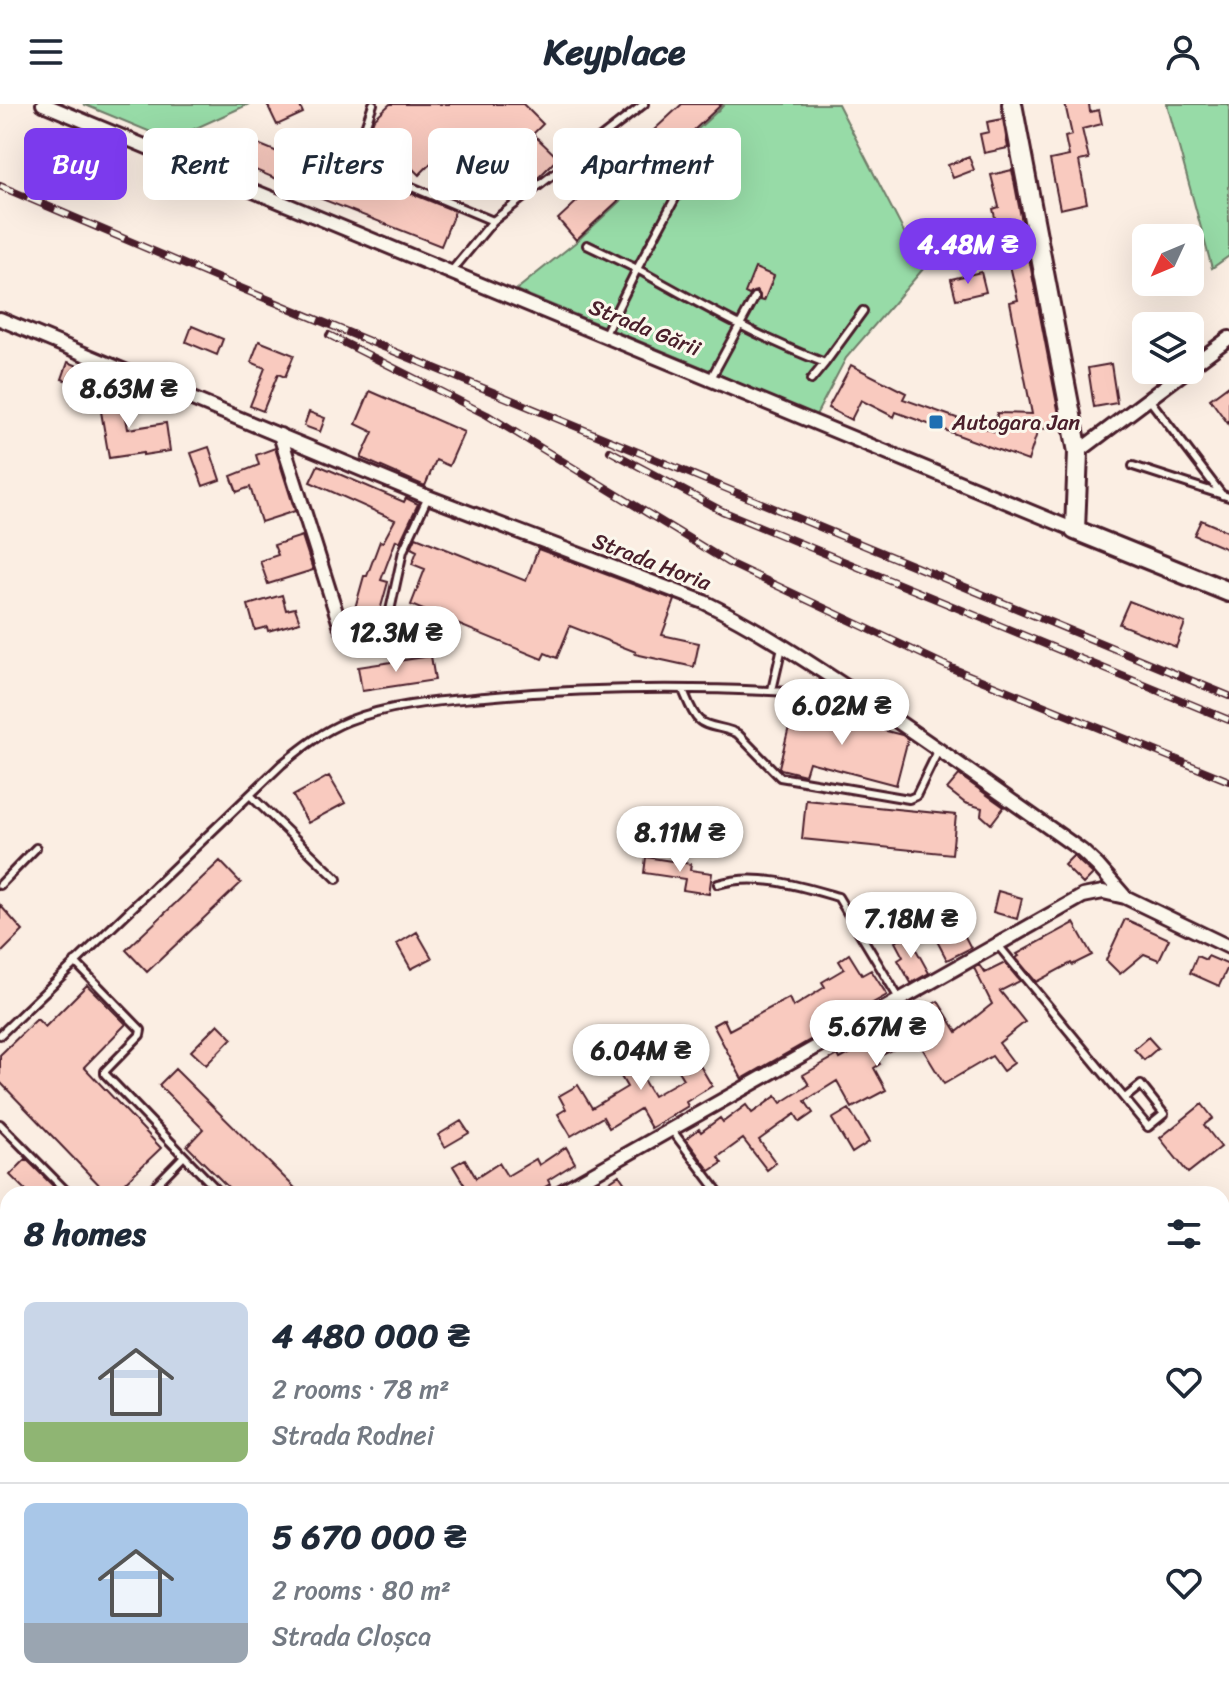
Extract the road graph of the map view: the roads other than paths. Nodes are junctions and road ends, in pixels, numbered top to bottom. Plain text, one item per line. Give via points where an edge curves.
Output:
1 (43, 104) edge
2 (373, 104) edge
3 (644, 104) edge
4 (1012, 104) edge
5 (365, 128) edge
6 (412, 187) edge
7 (674, 200) edge
8 (493, 221) junction
9 (587, 245) dead end
10 (637, 269) junction
11 (450, 273) junction
12 (755, 297) dead end
13 (863, 311) dead end
14 (0, 319) edge
15 (739, 326) junction
16 (604, 336) junction
17 (1229, 338) edge
18 (1204, 357) edge
19 (825, 363) junction
20 (710, 380) junction
21 (811, 380) dead end
22 (1168, 384) edge
23 (1149, 399) junction
24 (280, 435) junction
25 (1078, 452) junction
26 (1133, 466) dead end
27 (1226, 496) edge
28 (428, 497) junction
29 (1075, 530) junction
30 (1229, 592) edge
31 (341, 628) dead end
32 (386, 629) dead end
33 (783, 645) junction
34 (683, 690) junction
35 (772, 690) junction
36 (859, 696) junction
37 (939, 749) junction
38 (251, 796) junction
39 (36, 848) dead end
40 (337, 879) dead end
41 (718, 884) dead end
42 (0, 885) edge
43 (1125, 897) junction
44 (997, 944) junction
45 (1229, 947) edge
46 (75, 962) junction
47 (900, 1000) junction
48 (0, 1035) edge
49 (1125, 1098) junction
50 (0, 1124) edge
51 (671, 1129) junction
52 (184, 1156) junction
53 (61, 1186) edge
54 (155, 1186) edge
55 (213, 1186) edge
56 (571, 1186) edge
57 (714, 1186) edge

1 - 11 street, Strada Gării
2 - 5 lane
3 - 8 lane
4 - 25 street
6 - 8 lane
7 - 10 lane
8 - 11 lane
9 - 10 lane
10 - 15 lane
10 - 16 lane
11 - 16 street, Strada Gării
12 - 15 lane
13 - 19 lane
14 - 24 street, Strada Horia
15 - 19 lane
15 - 20 lane
16 - 20 street, Strada Gării
17 - 18 street
19 - 21 lane
20 - 29 street, Strada Gării
22 - 23 street
23 - 25 street
23 - 27 lane
24 - 28 street, Strada Horia
24 - 31 street
25 - 29 street
26 - 27 lane
28 - 32 lane via 403,551
28 - 33 street, Strada Horia via 704,602
29 - 30 street, Strada Gării
33 - 35 lane
33 - 36 street, Strada Horia
34 - 35 lane
34 - 37 lane via 698,720 738,734 780,777 909,799 916,796
34 - 38 lane via 541,691 400,707 348,721 315,738
35 - 36 lane
36 - 37 street, Strada Horia
37 - 43 street, Strada Horia via 1082,851
38 - 40 lane
38 - 46 lane
39 - 42 lane
41 - 47 lane via 752,878 838,897
43 - 44 street via 1103,892 1083,896
43 - 45 street, Strada Horia
44 - 47 street
44 - 49 lane
46 - 48 lane
46 - 52 lane via 141,1030 105,1074
47 - 51 street
49 - 49 lane via 1148,1127 1164,1114 1141,1085
50 - 53 lane
51 - 56 street
51 - 57 lane
52 - 54 lane
52 - 55 lane

